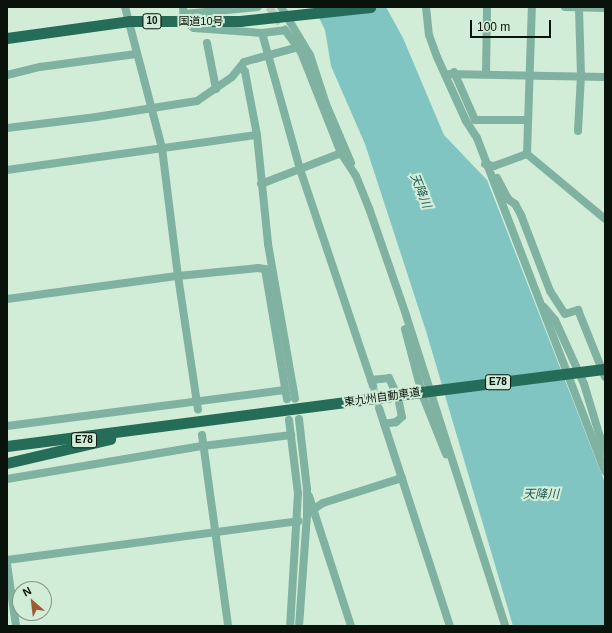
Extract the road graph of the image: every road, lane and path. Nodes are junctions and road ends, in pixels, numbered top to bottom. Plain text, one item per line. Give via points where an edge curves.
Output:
1 (125, 7) edge
2 (258, 7) edge
3 (370, 7) edge
4 (429, 7) edge
5 (488, 7) edge
6 (532, 7) edge
7 (565, 7) edge
8 (580, 7) edge
9 (605, 8) edge
10 (284, 12) edge
11 (184, 14) edge
12 (129, 21) junction
13 (262, 33) junction
14 (7, 38) edge
15 (207, 43) dead end
16 (298, 47) junction
17 (307, 50) junction
18 (268, 53) junction
19 (136, 54) junction
20 (241, 66) junction
21 (307, 67) junction
22 (450, 73) junction
23 (486, 74) junction
24 (531, 74) junction
25 (7, 75) edge
26 (580, 76) junction
27 (605, 77) edge
28 (216, 89) junction
29 (150, 107) junction
30 (528, 120) junction
31 (7, 128) edge
32 (578, 131) dead end
33 (257, 136) junction
34 (162, 148) junction
35 (341, 153) junction
36 (527, 154) junction
37 (487, 168) junction
38 (300, 169) junction
39 (7, 170) edge
40 (356, 176) junction
41 (261, 184) junction
42 (605, 219) edge
43 (178, 276) junction
44 (7, 299) edge
45 (539, 302) junction
46 (605, 369) edge
47 (605, 377) edge
48 (290, 396) junction
49 (198, 406) junction
50 (379, 408) tunnel mouth
51 (223, 419) junction
52 (299, 419) dead end
53 (290, 420) dead end
54 (384, 424) junction
55 (7, 426) edge
56 (160, 427) junction
57 (202, 435) dead end
58 (291, 435) junction
59 (603, 436) edge
60 (7, 440) edge
61 (50, 440) junction
62 (7, 446) edge
63 (203, 446) junction
64 (7, 452) edge
65 (600, 458) junction
66 (7, 463) edge
67 (605, 471) edge
68 (402, 478) junction
69 (7, 479) edge
70 (307, 489) junction
71 (314, 509) junction
72 (298, 521) junction
73 (215, 532) junction
74 (7, 560) edge
75 (7, 564) edge
76 (16, 626) edge
77 (228, 626) edge
78 (290, 626) edge
79 (299, 626) edge
80 (351, 626) edge
81 (450, 626) edge
82 (505, 626) edge

1 - 12 street
2 - 11 street
3 - 10 highway, 国道10号 / 10 via 298,15
4 - 22 street via 429,35
5 - 23 street
6 - 24 street
7 - 8 street
8 - 9 street
8 - 26 street
10 - 11 highway, 国道10号 / 10 via 240,21
10 - 17 street
11 - 12 highway, 国道10号 / 10
11 - 13 street via 194,28
12 - 14 highway, 国道10号 / 10
12 - 19 street
13 - 16 street via 285,30
13 - 18 street
15 - 28 street
16 - 18 street
16 - 21 street
17 - 21 street
17 - 40 street
18 - 20 street via 244,62
18 - 38 street
19 - 25 street via 40,67
19 - 29 street
20 - 28 street via 232,78
20 - 33 street via 245,72
21 - 35 street
22 - 23 street
22 - 30 street via 475,120
22 - 37 street via 466,122 477,138
23 - 24 street
24 - 26 street
24 - 30 street
26 - 27 street
26 - 32 street
28 - 29 street via 197,101
29 - 31 street via 96,117
29 - 34 street
30 - 36 street
33 - 34 street
33 - 41 street
34 - 39 street
34 - 43 street
35 - 38 street
35 - 40 street
36 - 37 street
36 - 42 street
37 - 45 street
37 - 47 street via 494,173 508,199 518,210 550,291 565,314 578,310
38 - 41 street
38 - 54 street via 372,383 389,378 398,398 402,417 396,422
40 - 82 street via 406,315
41 - 48 street
43 - 44 street
43 - 48 street via 265,269
43 - 49 street
45 - 59 street via 555,320 574,358
45 - 65 street
46 - 51 highway, 東九州自動車道 / E78, bridge
48 - 49 street
49 - 55 street
50 - 54 street
51 - 56 highway, 東九州自動車道 / E78
51 - 66 highway via 112,438
52 - 70 street
53 - 58 street
54 - 68 street
56 - 61 highway, 東九州自動車道 / E78
56 - 64 highway, 東九州自動車道 / E78
57 - 63 street
58 - 63 street
58 - 72 street via 298,493
59 - 65 street
60 - 61 highway
61 - 62 highway, 東九州自動車道 / E78
63 - 69 street
63 - 73 street
65 - 67 street
68 - 71 street via 323,503
68 - 81 street
70 - 71 street
70 - 79 street
71 - 80 street
72 - 73 street
72 - 78 street
73 - 74 street
73 - 77 street
75 - 76 street

